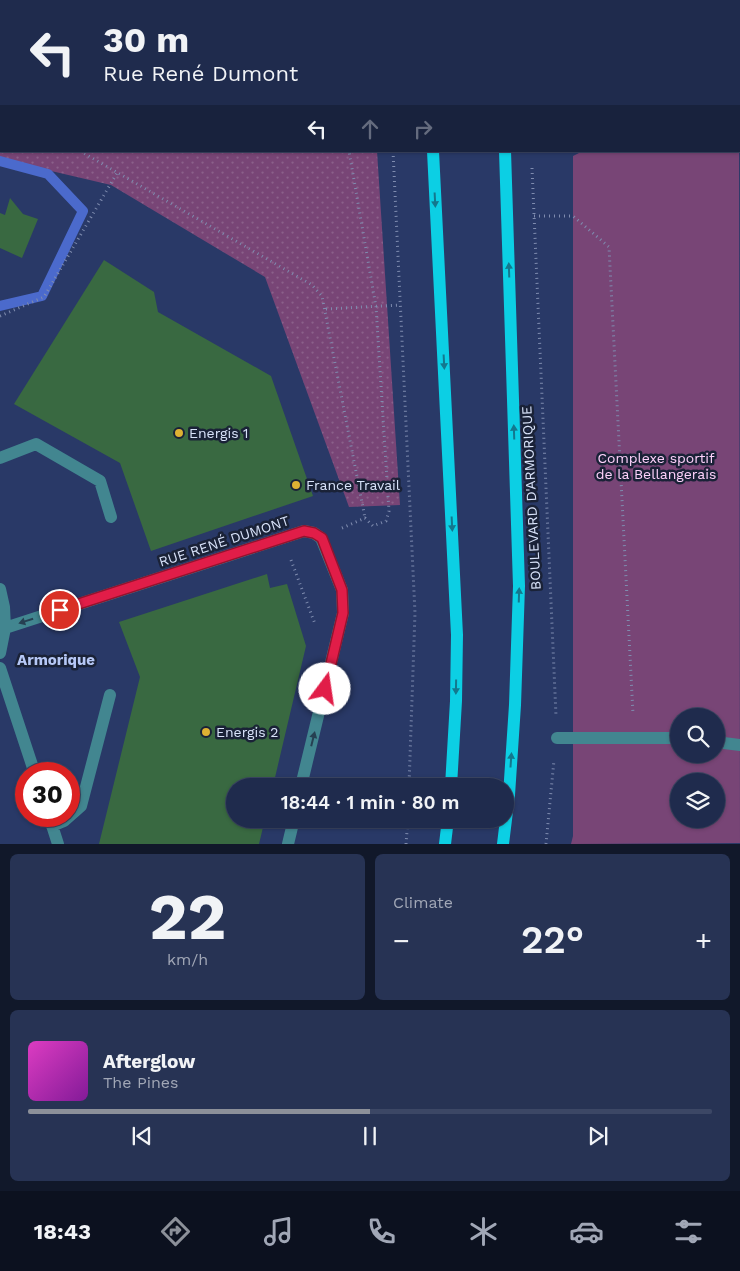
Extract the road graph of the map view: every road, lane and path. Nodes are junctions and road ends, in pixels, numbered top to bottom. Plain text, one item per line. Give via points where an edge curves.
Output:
1 (82, 152) edge
2 (349, 152) edge
3 (393, 152) edge
4 (433, 152) edge
5 (505, 152) edge
6 (531, 160) dead end
7 (117, 173) junction
8 (534, 216) junction
9 (400, 305) junction
10 (376, 307) junction
11 (326, 309) junction
12 (0, 316) edge
13 (0, 458) edge
14 (112, 518) dead end
15 (365, 518) junction
16 (283, 538) junction
17 (322, 538) junction
18 (0, 588) edge
19 (5, 628) junction
20 (337, 641) junction
21 (0, 654) edge
22 (0, 668) edge
23 (110, 695) dead end
24 (634, 737) junction
25 (556, 738) junction
26 (670, 738) edge
27 (725, 743) edge
28 (740, 745) edge
29 (31, 762) edge
30 (303, 778) edge
31 (409, 778) edge
32 (451, 778) edge
33 (80, 807) edge
34 (53, 827) edge
35 (292, 828) edge
36 (407, 828) edge
37 (447, 828) edge
38 (58, 844) edge
39 (288, 844) edge
40 (406, 844) edge
41 (445, 844) edge
42 (503, 844) edge
43 (546, 844) edge

1 - 7 path
2 - 10 path
3 - 9 path
4 -> 32 main road via 457,635
42 -> 5 main road, BOULEVARD D'ARMORIQUE via 515,705 519,586
6 - 8 path, BOULEVARD D'ARMORIQUE
7 - 11 path via 312,285 322,296
7 - 12 path via 44,298
8 - 24 path via 573,216 609,247
8 - 25 path, BOULEVARD D'ARMORIQUE
9 - 10 path
9 - 31 path via 415,613
10 - 11 path
10 - 15 path via 389,511 386,521 374,526
11 - 15 path
13 - 14 street via 36,444 100,481
15 - 17 path
16 - 17 street, RUE RENÉ DUMONT via 304,531
16 -> 19 street, RUE RENÉ DUMONT
16 - 20 path via 316,626 327,637
17 - 20 street via 342,590 343,613
18 - 19 street
19 - 21 street
30 -> 20 street
22 - 29 street
23 - 33 street
24 - 25 street
24 - 26 street
25 - 43 path, BOULEVARD D'ARMORIQUE
27 - 28 street
34 - 38 street
35 - 39 street
36 - 40 path
37 - 41 main road

